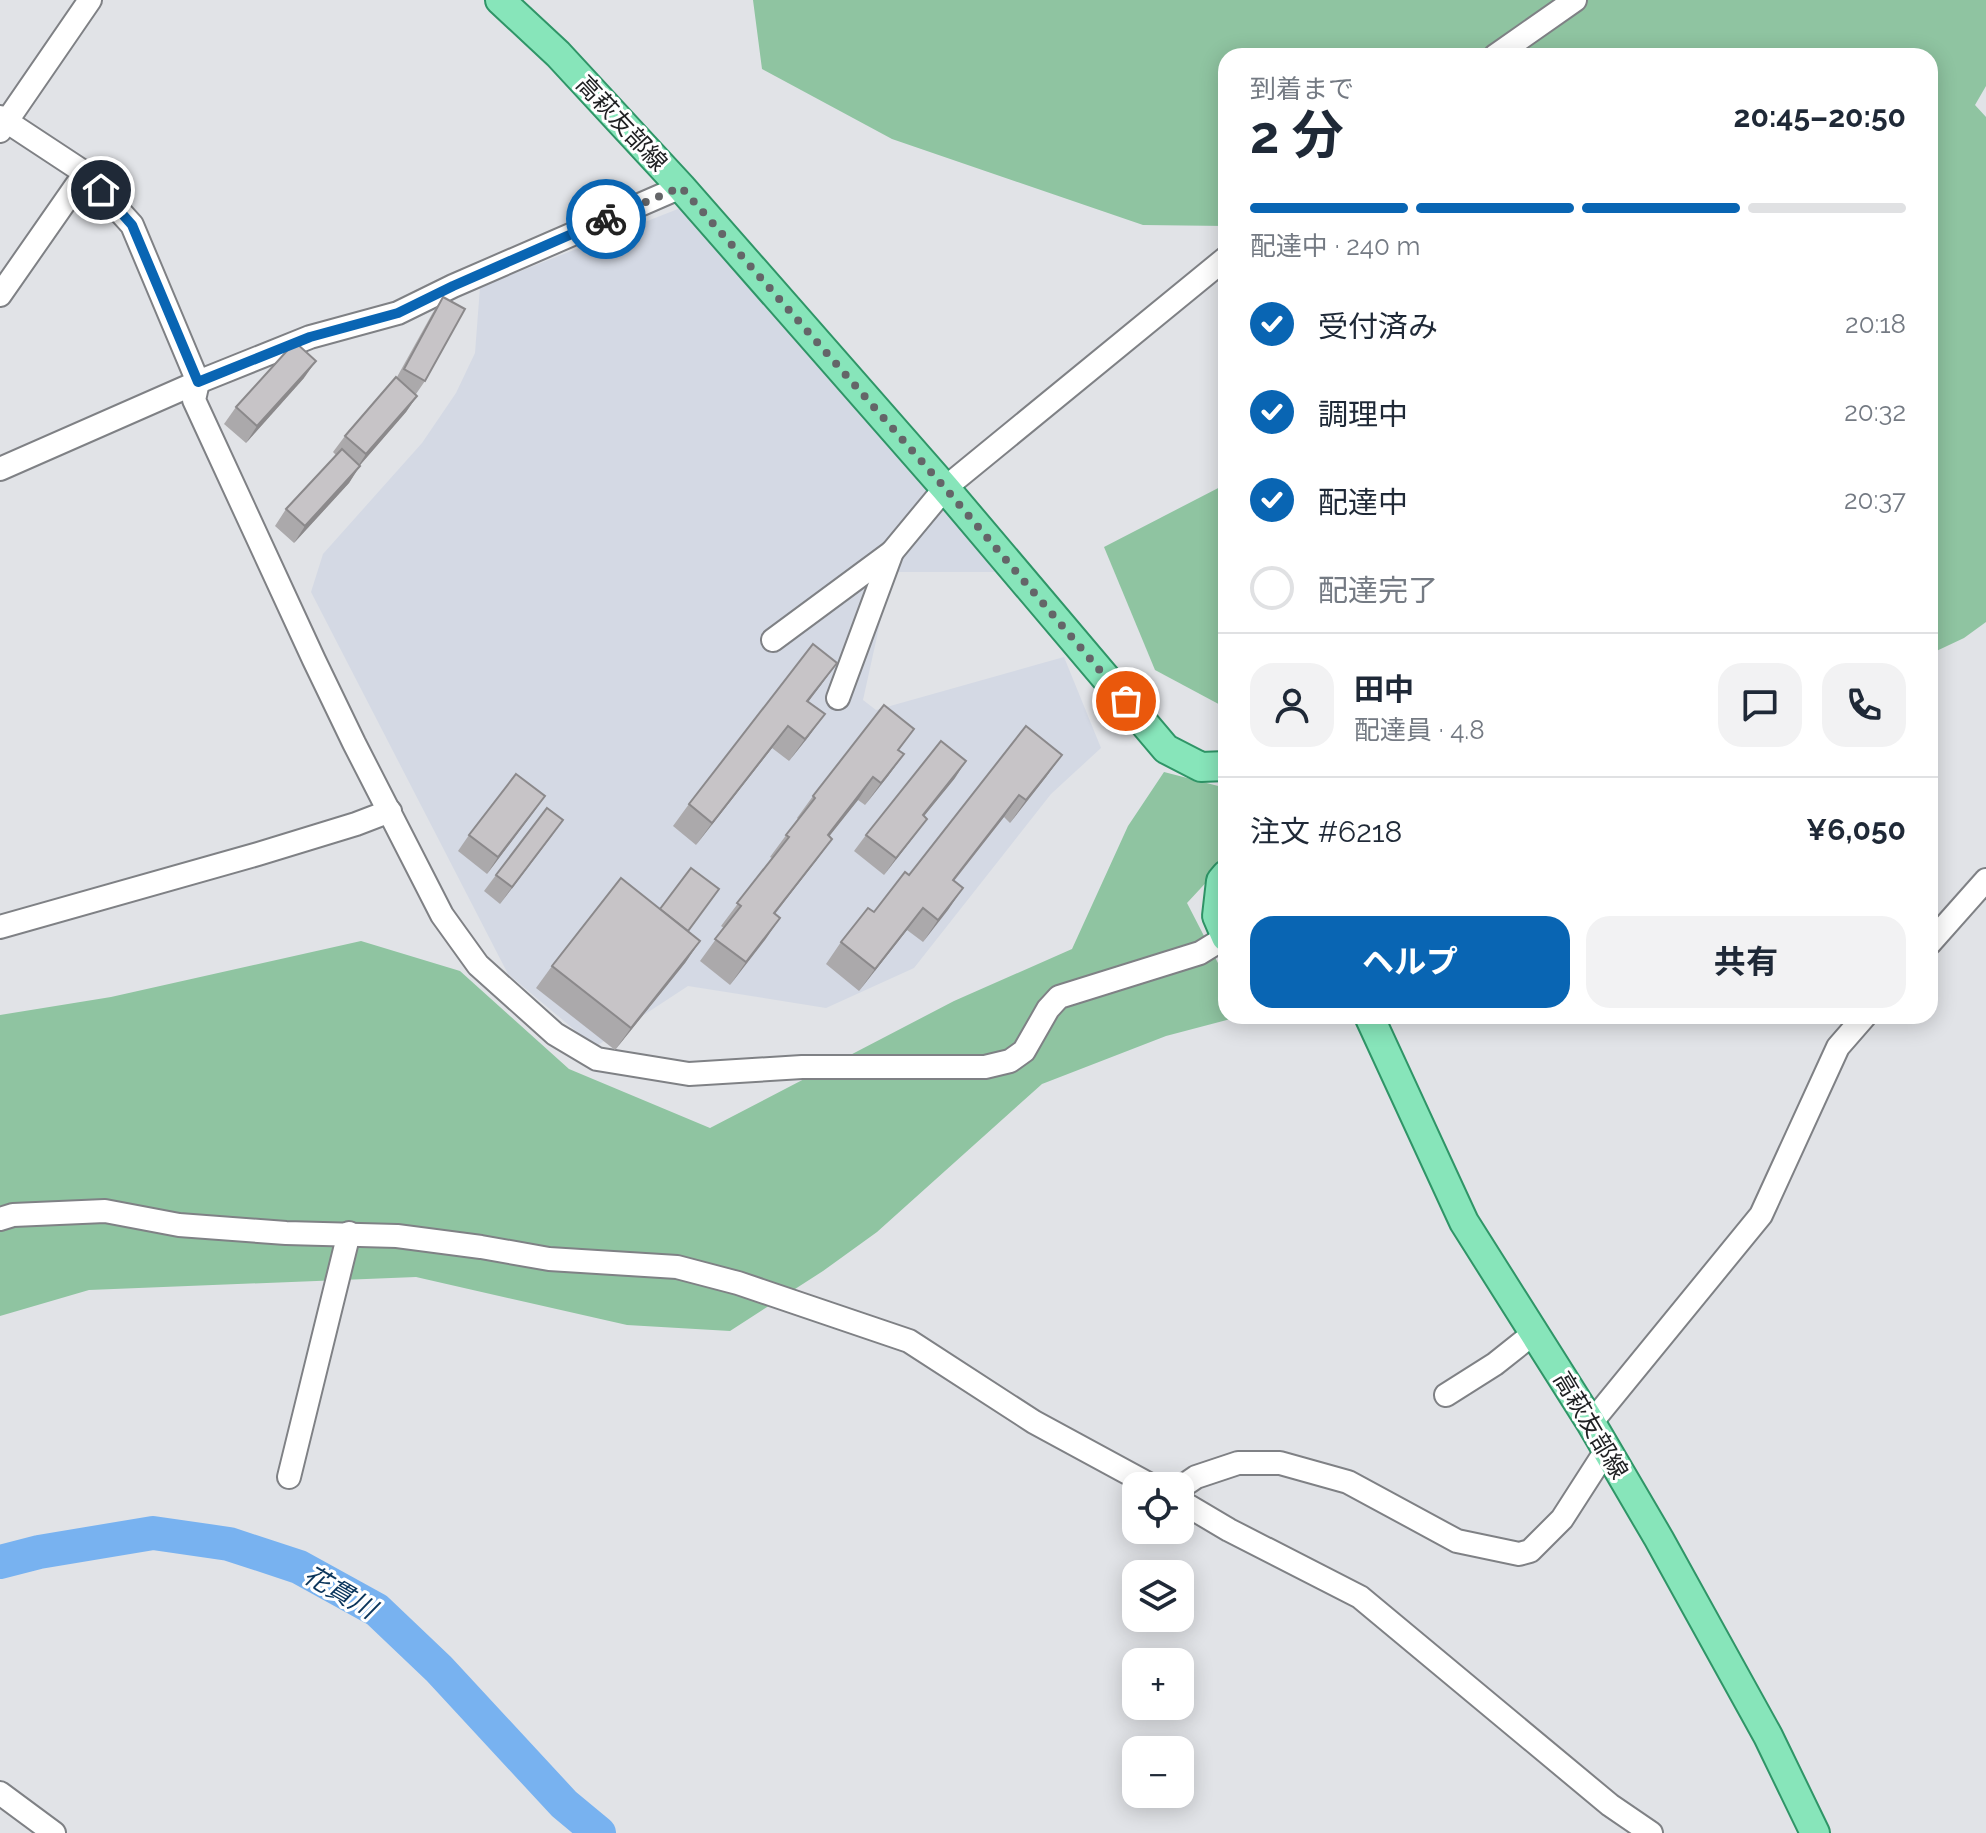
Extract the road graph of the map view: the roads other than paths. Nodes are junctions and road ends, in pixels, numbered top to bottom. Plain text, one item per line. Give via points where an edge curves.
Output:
1 (90, 0) edge
2 (500, 0) edge
3 (1575, 0) edge
4 (1506, 48) edge
5 (2, 123) edge
6 (85, 173) junction
7 (681, 187) junction
8 (1218, 265) edge
9 (0, 295) edge
10 (198, 382) junction
11 (0, 469) edge
12 (945, 488) junction
13 (892, 552) junction
14 (773, 640) dead end
15 (838, 698) dead end
16 (1218, 766) edge
17 (390, 811) junction
18 (1986, 880) edge
19 (0, 927) edge
20 (1938, 934) edge
21 (1218, 942) edge
22 (1373, 1024) edge
23 (1858, 1024) edge
24 (0, 1219) edge
25 (349, 1233) junction
26 (1534, 1333) junction
27 (1446, 1395) dead end
28 (1591, 1423) junction
29 (1607, 1449) junction
30 (1126, 1472) edge
31 (289, 1477) dead end
32 (1194, 1478) edge
33 (1194, 1509) edge
34 (0, 1793) edge
35 (54, 1833) edge
36 (1651, 1833) edge
37 (1815, 1833) edge

1 - 5 street
2 - 7 main road, 高萩友部線 via 558,54
3 - 4 street
5 - 6 street
6 - 9 street
6 - 10 street via 132,225
7 - 10 street via 398,313 310,337
7 - 12 main road, 高萩友部線
8 - 12 street
10 - 11 street
10 - 17 street via 194,400
12 - 13 street
12 - 16 main road, 高萩友部線 via 1166,749 1201,767
13 - 14 street
13 - 15 street
17 - 19 street
17 - 21 street via 442,915 478,965 555,1034 597,1059 689,1074 802,1067 985,1067 1010,1061 1024,1051 1059,997 1200,953
18 - 20 street
22 - 26 main road, 高萩友部線 via 1464,1222
23 - 28 street via 1838,1047 1761,1215
24 - 25 street via 105,1211 179,1225
25 - 30 street via 411,1237 549,1259 677,1267 738,1283 909,1341 1034,1422
25 - 31 street
26 - 27 street
26 - 28 main road, 高萩友部線
28 - 29 main road, 高萩友部線
29 - 32 street via 1562,1519 1530,1551 1519,1554 1457,1541 1348,1482 1280,1463 1238,1463
29 - 37 main road, 高萩友部線 via 1768,1736
33 - 36 street via 1360,1597 1586,1786
34 - 35 street

